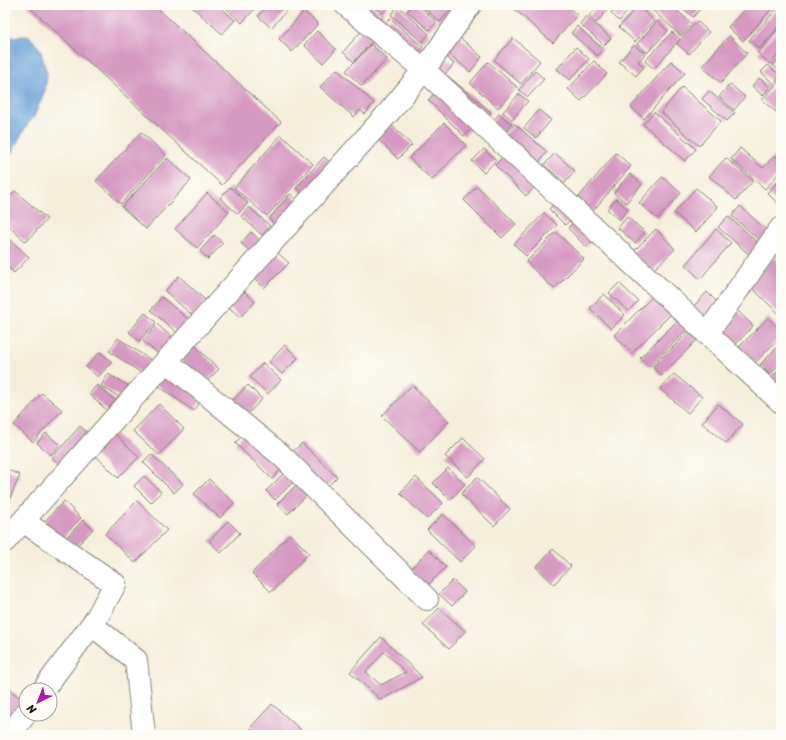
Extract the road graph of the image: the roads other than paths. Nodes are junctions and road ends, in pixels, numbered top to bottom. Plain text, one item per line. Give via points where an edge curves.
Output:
1 (346, 5) edge
2 (470, 5) edge
3 (424, 70) junction
4 (781, 228) edge
5 (707, 334) junction
6 (166, 361) junction
7 (781, 402) edge
8 (23, 520) junction
9 (5, 541) edge
10 (427, 599) dead end
11 (92, 624) junction
12 (49, 682) edge
13 (19, 722) edge
14 (10, 735) edge
15 (144, 735) edge

1 - 3 street
2 - 3 street
3 - 5 street
3 - 6 street
4 - 5 street
5 - 7 street
6 - 8 street
6 - 10 street via 281,455
8 - 9 street
8 - 11 street via 115,584
11 - 12 street
11 - 15 street via 136,660
13 - 14 street

